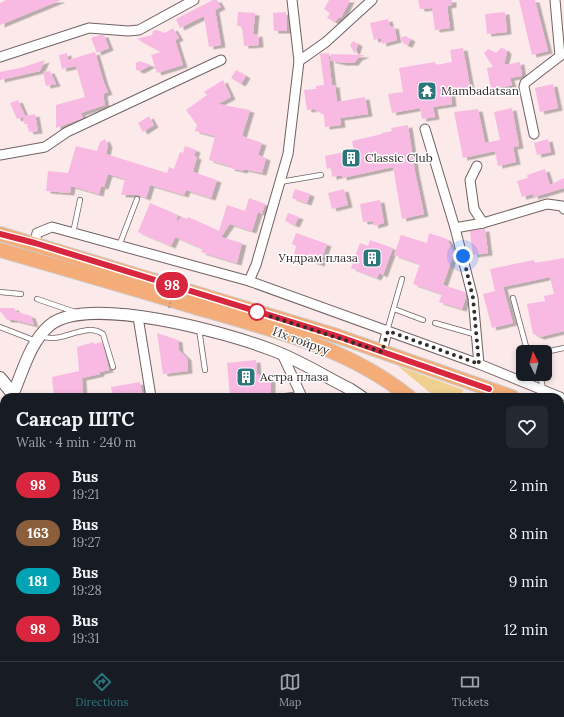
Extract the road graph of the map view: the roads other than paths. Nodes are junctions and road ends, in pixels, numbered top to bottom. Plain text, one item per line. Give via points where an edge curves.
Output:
1 (194, 0) edge
2 (292, 0) edge
3 (372, 0) edge
4 (555, 0) edge
5 (0, 57) edge
6 (221, 60) dead end
7 (299, 61) junction
8 (425, 129) dead end
9 (534, 134) dead end
10 (0, 155) edge
11 (477, 166) dead end
12 (321, 175) dead end
13 (280, 182) junction
14 (137, 199) dead end
15 (80, 200) dead end
16 (564, 209) edge
17 (483, 223) junction
18 (456, 228) junction
19 (73, 233) junction
20 (0, 234) edge
21 (35, 243) junction
22 (119, 246) junction
23 (0, 250) edge
24 (402, 279) dead end
25 (248, 281) junction
26 (0, 292) edge
27 (21, 294) dead end
28 (512, 298) dead end
29 (37, 299) dead end
30 (394, 309) junction
31 (81, 314) junction
32 (138, 317) junction
33 (423, 320) dead end
34 (435, 323) dead end
35 (0, 327) edge
36 (199, 329) junction
37 (388, 331) junction
38 (477, 335) junction
39 (38, 338) junction
40 (526, 345) edge
41 (564, 348) edge
42 (552, 351) edge
43 (382, 352) junction
44 (282, 354) junction
45 (479, 364) junction
46 (113, 367) dead end
47 (205, 370) dead end
48 (0, 378) edge
49 (541, 381) edge
50 (489, 389) junction
51 (543, 389) junction
52 (11, 393) edge
53 (14, 393) edge
54 (150, 393) edge
55 (300, 393) edge
56 (356, 393) edge
57 (403, 393) edge
58 (482, 393) edge
59 (500, 393) edge
60 (552, 393) edge

1 - 5 street via 139,30 128,32 89,28
2 - 7 street
3 - 7 street via 326,42
4 - 9 street via 560,56 525,83 524,87
6 - 10 street via 67,132 45,147
7 - 13 street via 288,154
8 - 18 street
11 - 17 street via 470,180 474,209
12 - 13 lane
13 - 25 street via 256,265
14 - 22 lane
15 - 19 lane
16 - 17 street via 562,206 547,204
17 - 18 street
18 - 38 street via 473,298
19 - 21 street via 52,227 37,233
19 - 22 street
20 - 21 main road, Их тойруу
21 - 43 main road, Их тойруу
22 - 25 street
23 - 57 main road, Их тойруу via 260,326 339,354 371,370
24 - 30 lane
25 - 37 street
26 - 27 lane
28 - 40 lane
29 - 31 lane
30 - 33 lane
30 - 37 lane
31 - 32 street
31 - 39 street via 51,324
32 - 36 street via 175,322
32 - 54 street
34 - 38 lane
35 - 39 lane
36 - 44 street
36 - 47 lane
37 - 43 street
37 - 45 street
38 - 45 street
39 - 46 lane via 50,338 88,329 99,331 103,334
39 - 53 street
41 - 42 lane
43 - 50 main road, Их тойруу
44 - 55 street
44 - 56 street
45 - 51 street
48 - 52 main road
49 - 51 lane
50 - 58 main road
50 - 59 main road, Их тойруу
51 - 60 street

